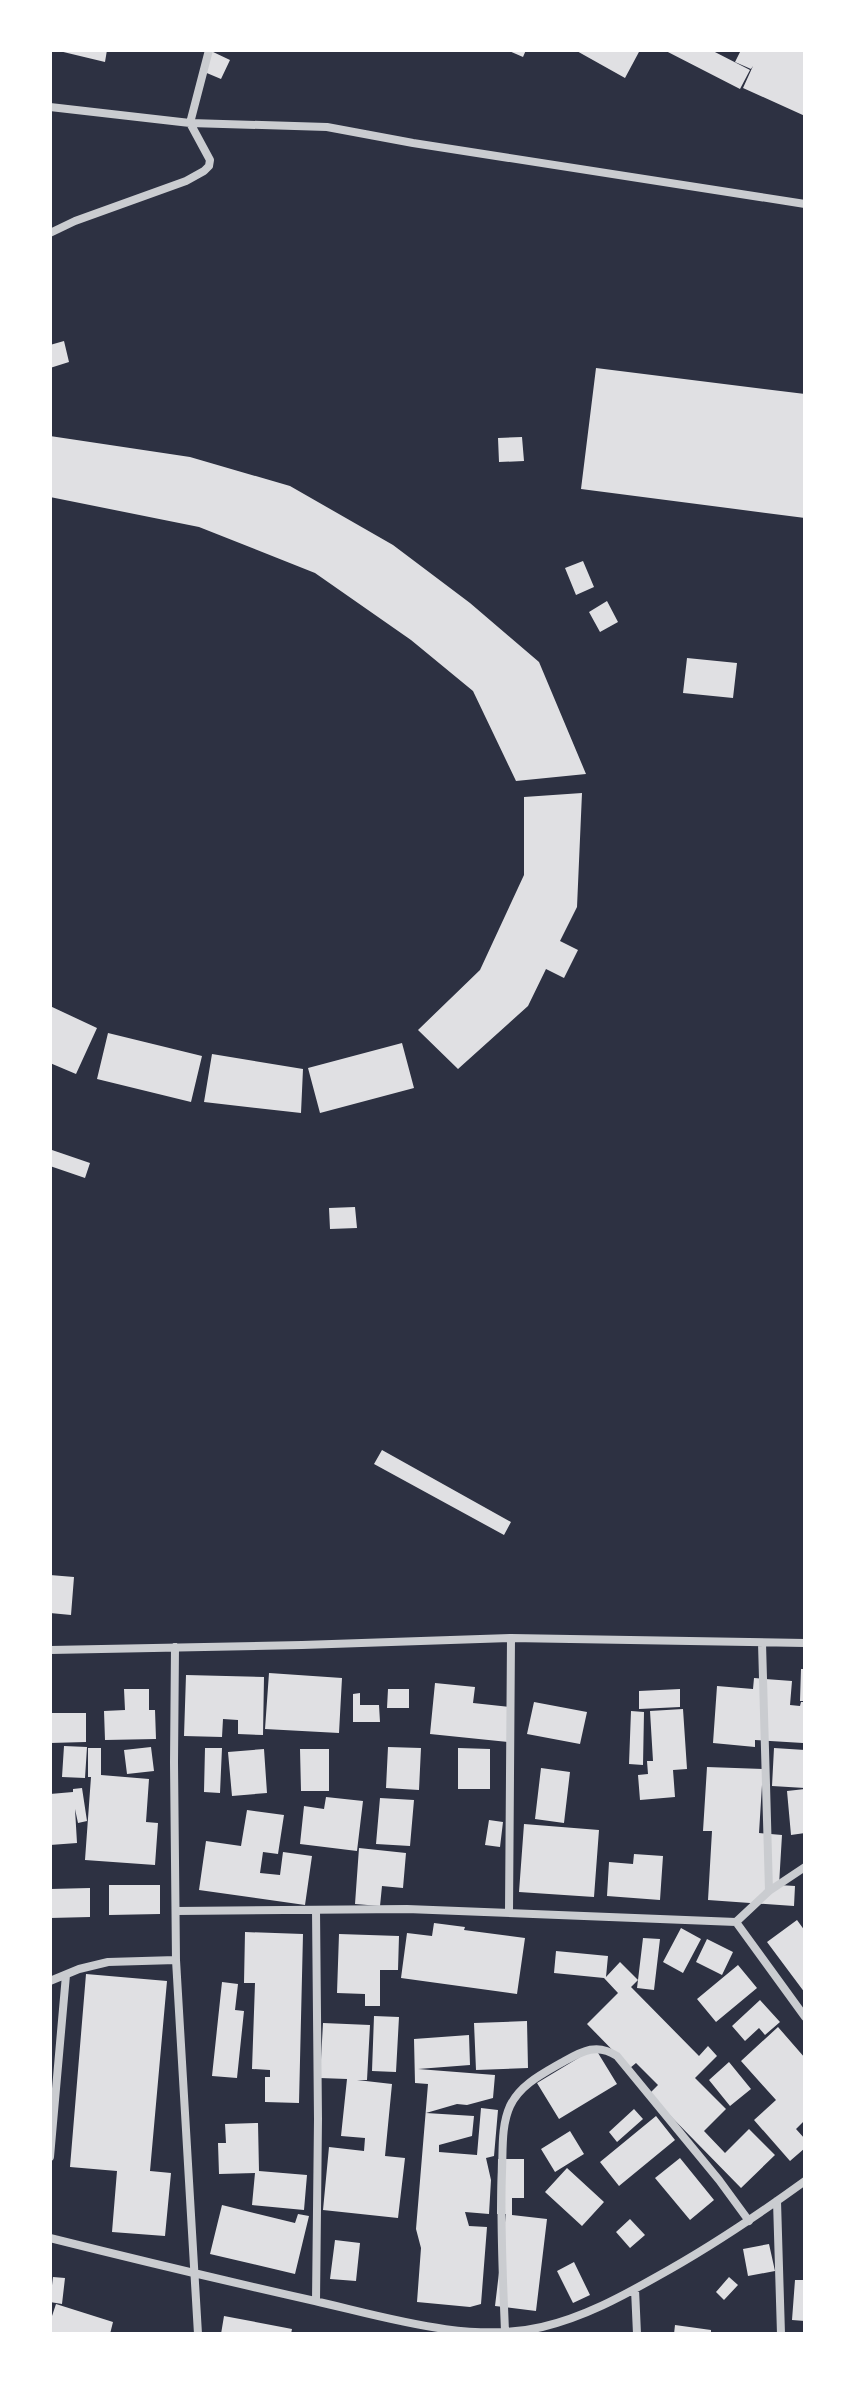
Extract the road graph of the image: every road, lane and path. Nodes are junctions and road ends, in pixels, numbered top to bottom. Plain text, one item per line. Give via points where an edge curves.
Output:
1 (209, 50) edge
2 (50, 107) edge
3 (190, 123) junction
4 (805, 204) edge
5 (50, 233) edge
6 (511, 1638) junction
7 (762, 1643) junction
8 (805, 1643) edge
9 (175, 1647) junction
10 (50, 1650) edge
11 (805, 1867) edge
12 (769, 1891) junction
13 (316, 1910) junction
14 (176, 1911) junction
15 (509, 1912) junction
16 (736, 1922) junction
17 (176, 1960) junction
18 (66, 1975) junction
19 (50, 1981) edge
20 (805, 2017) edge
21 (50, 2157) edge
22 (805, 2181) edge
23 (777, 2201) junction
24 (749, 2221) junction
25 (50, 2238) edge
26 (196, 2275) junction
27 (635, 2289) junction
28 (316, 2301) junction
29 (505, 2332) junction
30 (198, 2334) edge
31 (637, 2334) edge
32 (781, 2334) edge

1 - 3 street
2 - 3 street
3 - 4 street via 327,127
3 - 5 street via 210,160 204,171
6 - 7 street
6 - 9 street
6 - 15 street
7 - 8 street
7 - 12 street
9 - 10 street
9 - 14 street
11 - 12 street
12 - 16 street
13 - 14 street
13 - 15 street
13 - 28 street
14 - 17 street
15 - 16 street
16 - 20 street
17 - 18 street via 108,1962
17 - 26 street
18 - 19 street
18 - 21 street
22 - 23 street
23 - 24 street
23 - 32 street
24 - 27 street
24 - 29 street via 617,2056 598,2047 584,2050 522,2089 505,2119
25 - 26 street
26 - 28 street
26 - 30 street
27 - 29 street via 602,2307 541,2327
27 - 31 street
28 - 29 street via 433,2328

